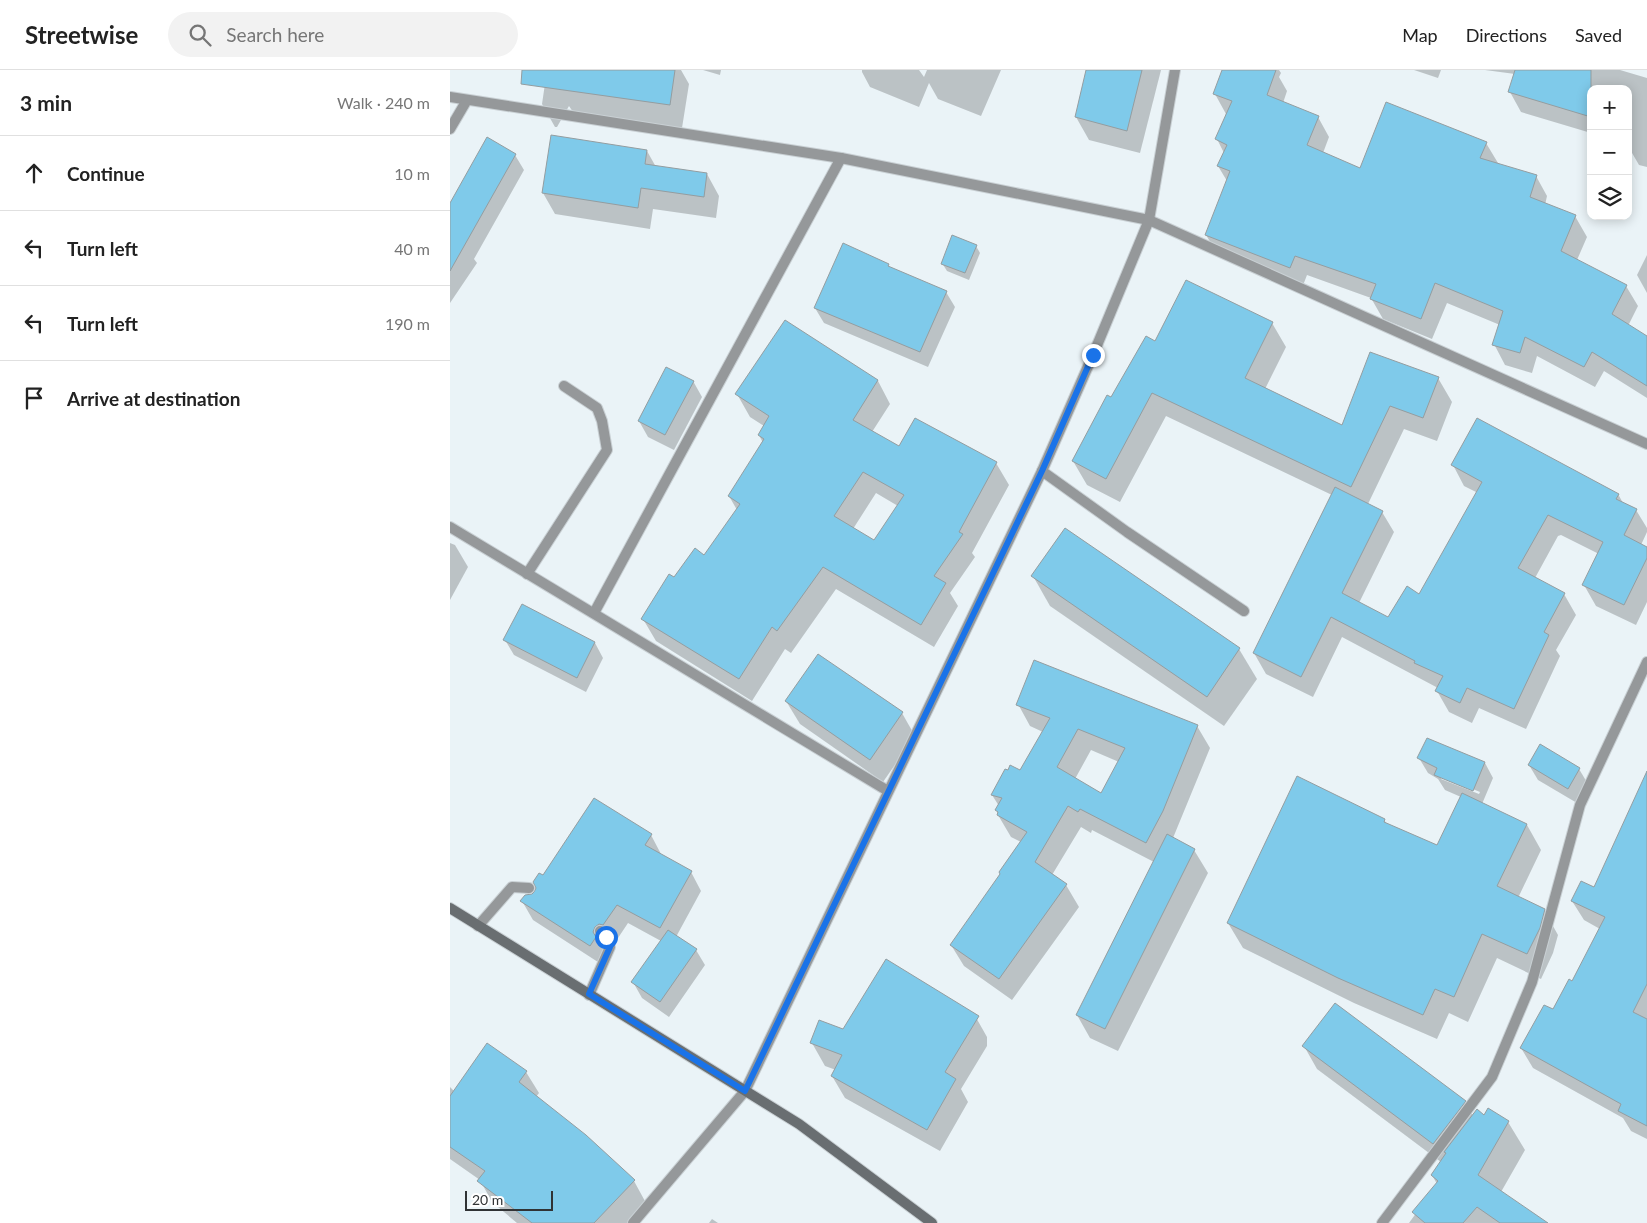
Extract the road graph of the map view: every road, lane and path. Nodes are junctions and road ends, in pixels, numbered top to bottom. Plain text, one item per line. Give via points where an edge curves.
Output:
1 (1175, 70) edge
2 (450, 97) edge
3 (467, 100) junction
4 (450, 129) edge
5 (841, 158) junction
6 (1149, 220) junction
7 (564, 386) dead end
8 (1647, 444) edge
9 (1042, 471) junction
10 (450, 527) edge
11 (527, 574) junction
12 (1244, 611) dead end
13 (594, 613) junction
14 (1647, 662) edge
15 (888, 791) junction
16 (529, 888) dead end
17 (450, 908) edge
18 (478, 926) junction
19 (600, 931) dead end
20 (589, 994) junction
21 (745, 1091) junction
22 (633, 1223) edge
23 (932, 1223) edge
24 (1382, 1223) edge

1 - 6 street
2 - 3 street
3 - 4 street
3 - 5 street
5 - 6 street
5 - 13 street
6 - 8 street
6 - 9 street
7 - 11 street via 597,408 608,450
9 - 12 street
9 - 15 street
10 - 11 street
11 - 13 street
13 - 15 street
14 - 24 street via 1580,805 1532,982 1492,1077
15 - 21 street
16 - 18 street via 512,887
17 - 18 street
18 - 20 street
19 - 20 street via 610,947
20 - 21 street
21 - 22 street
21 - 23 street via 799,1124

